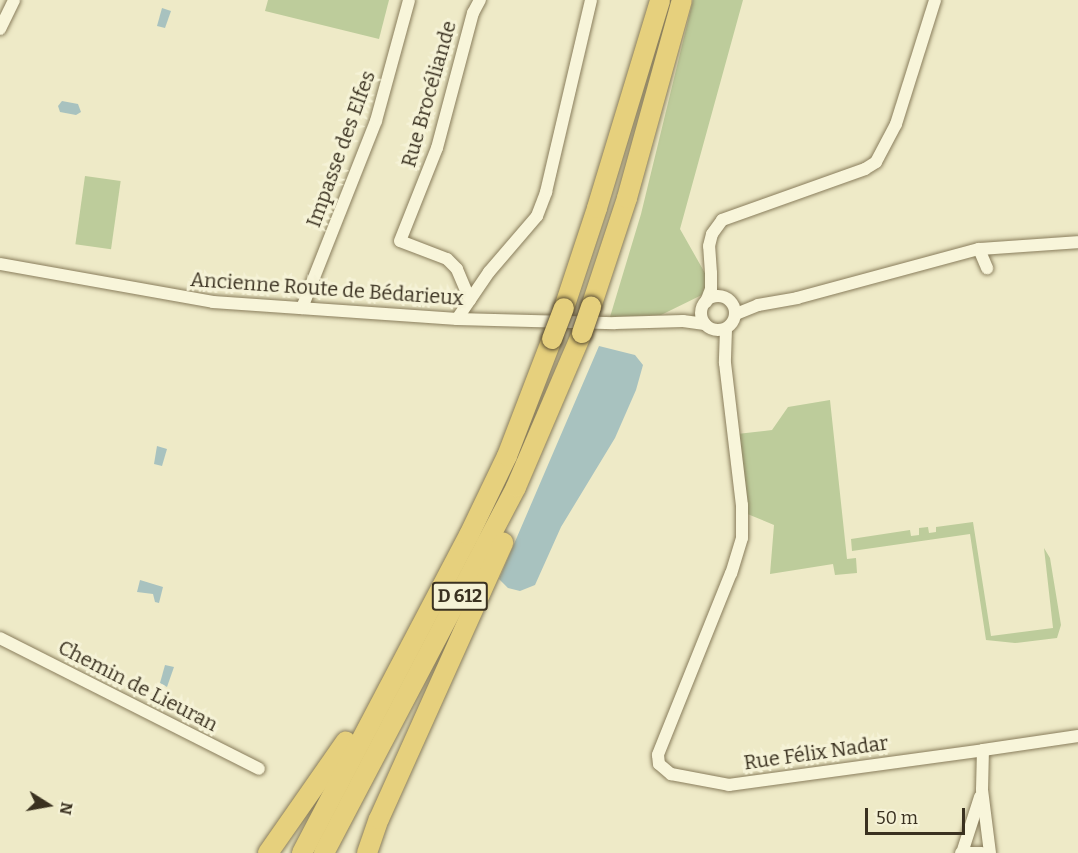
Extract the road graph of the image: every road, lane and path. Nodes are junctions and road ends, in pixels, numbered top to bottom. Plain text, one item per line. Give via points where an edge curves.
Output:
1 (14, 0) edge
2 (409, 0) edge
3 (480, 0) edge
4 (591, 0) edge
5 (660, 0) edge
6 (682, 0) edge
7 (935, 0) edge
8 (0, 29) edge
9 (1078, 242) edge
10 (979, 249) junction
11 (0, 264) edge
12 (987, 268) dead end
13 (711, 273) junction
14 (726, 298) junction
15 (470, 300) junction
16 (704, 304) junction
17 (758, 305) junction
18 (302, 308) junction
19 (736, 314) junction
20 (458, 319) junction
21 (654, 322) junction
22 (707, 326) junction
23 (726, 329) junction
24 (573, 356) junction
25 (724, 363) junction
26 (416, 637) junction
27 (0, 638) edge
28 (1078, 736) edge
29 (983, 750) junction
30 (259, 769) dead end
31 (982, 790) junction
32 (268, 853) edge
33 (302, 853) edge
34 (324, 853) edge
35 (367, 853) edge
36 (961, 853) edge
37 (982, 853) edge
38 (990, 853) edge

1 - 8 street
2 - 18 street, Impasse des Elfes via 376,121
3 - 15 street, Rue Brocéliande via 473,13 437,148 399,241 447,259 457,269
4 - 15 street via 537,216
5 - 26 highway, D 612, bridge via 564,308 507,456
6 - 24 highway, D 612, bridge via 627,198
7 - 13 street via 896,124 876,162 722,220 709,246
9 - 10 street
10 - 12 street
10 - 17 street
11 - 18 street, Ancienne Route de Bédarieux via 213,302
13 - 14 street
13 - 16 street via 711,289
14 - 16 street
14 - 17 street
14 - 19 street
15 - 20 street
16 - 21 street, Ancienne Route de Bédarieux via 683,317
16 - 22 street via 701,315
17 - 19 street
18 - 20 street, Ancienne Route de Bédarieux
19 - 23 street
20 - 21 street, Ancienne Route de Bédarieux
21 - 22 street, Ancienne Route de Bédarieux
22 - 23 street
22 - 25 street
23 - 25 street
24 - 34 highway, D 612 via 487,547
24 - 35 highway via 557,423 388,798
25 - 29 street, Rue Félix Nadar via 742,505 742,538 658,755 659,764 671,774 729,785
26 - 32 highway
26 - 33 highway, D 612
27 - 30 street, Chemin de Lieuran
28 - 29 street, Rue Félix Nadar
29 - 31 street
31 - 36 street
31 - 38 street
36 - 37 street

